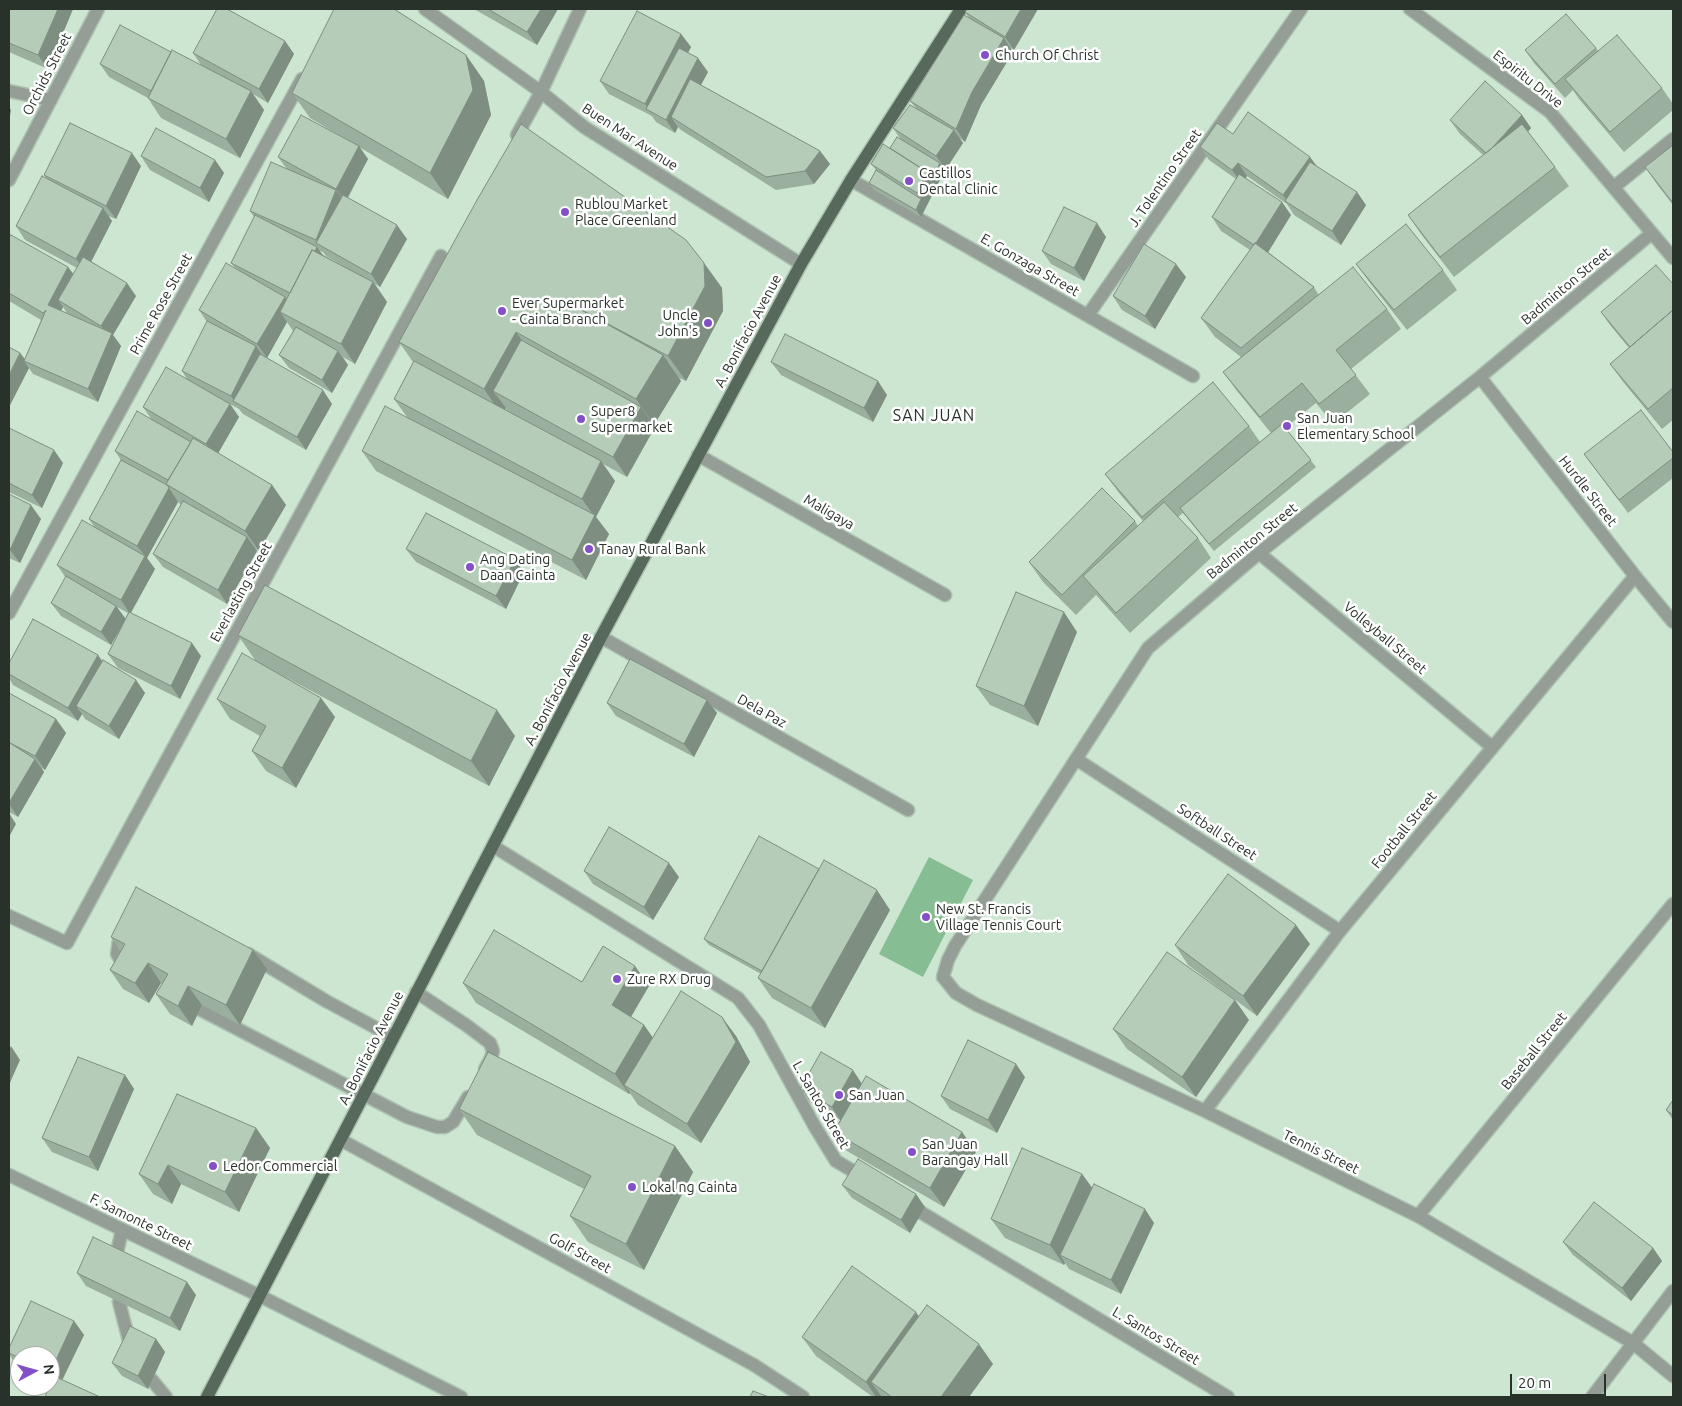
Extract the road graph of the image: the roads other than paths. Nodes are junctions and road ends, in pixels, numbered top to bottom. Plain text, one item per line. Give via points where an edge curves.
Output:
1 (98, 9) edge
2 (425, 9) edge
3 (580, 9) edge
4 (961, 9) edge
5 (1301, 9) edge
6 (1410, 9) edge
7 (307, 68) edge
8 (9, 90) edge
9 (541, 92) junction
10 (51, 100) junction
11 (517, 135) edge
12 (1673, 140) edge
13 (9, 180) edge
14 (851, 180) junction
15 (1614, 187) junction
16 (1652, 234) junction
17 (441, 256) dead end
18 (1673, 258) edge
19 (801, 264) junction
20 (1088, 315) junction
21 (1193, 376) dead end
22 (1480, 377) junction
23 (698, 455) junction
24 (1259, 553) junction
25 (1635, 576) junction
26 (944, 595) dead end
27 (9, 613) edge
28 (1673, 622) edge
29 (601, 637) junction
30 (1492, 747) junction
31 (1076, 759) junction
32 (908, 810) dead end
33 (493, 846) junction
34 (1673, 904) edge
35 (9, 916) edge
36 (128, 926) edge
37 (1340, 931) junction
38 (234, 945) edge
39 (132, 973) edge
40 (943, 977) joint
41 (416, 992) junction
42 (201, 1010) edge
43 (393, 1038) junction
44 (364, 1094) junction
45 (1205, 1111) junction
46 (340, 1140) junction
47 (9, 1175) edge
48 (879, 1186) edge
49 (896, 1197) edge
50 (1418, 1216) junction
51 (122, 1230) junction
52 (116, 1257) edge
53 (1673, 1291) edge
54 (260, 1296) junction
55 (119, 1302) edge
56 (1633, 1343) junction
57 (132, 1355) edge
58 (1673, 1376) edge
59 (152, 1380) dead end
60 (166, 1397) edge
61 (207, 1397) edge
62 (461, 1397) edge
63 (803, 1397) edge
64 (1228, 1397) edge
65 (1592, 1397) edge

1 - 10 street, Orchids Street
2 - 9 street, Buen Mar Avenue
3 - 9 street
4 - 14 main road, A. Bonifacio Avenue
5 - 20 street, J. Tolentino Street
6 - 15 street, Espiritu Drive via 1550,112
7 - 27 street, Prime Rose Street
8 - 10 street
9 - 11 street
9 - 19 street, Buen Mar Avenue via 584,127
10 - 13 street, Orchids Street
12 - 15 street
14 - 19 main road, A. Bonifacio Avenue
14 - 20 street, E. Gonzaga Street
15 - 16 street, Espiritu Drive
16 - 18 street
16 - 22 street, Badminton Street
17 - 35 street, Everlasting Street via 67,943
19 - 23 main road, A. Bonifacio Avenue
20 - 21 street, E. Gonzaga Street
22 - 24 street, Badminton Street
22 - 25 street, Hurdle Street
23 - 26 street, Maligaya
23 - 29 main road, A. Bonifacio Avenue
24 - 30 street, Volleyball Street
24 - 31 street, Badminton Street via 1148,648
25 - 28 street, Hurdle Street
25 - 30 street, Football Street
29 - 32 street, Dela Paz
29 - 33 main road, A. Bonifacio Avenue
30 - 37 street, Football Street
31 - 37 street, Softball Street
31 - 40 street, Badminton Street via 955,946
33 - 41 main road, A. Bonifacio Avenue
33 - 48 street, L. Santos Street via 738,998 759,1025 836,1161
34 - 50 street, Baseball Street
36 - 39 street via 117,954 124,968
37 - 45 street, Football Street
38 - 43 street
40 - 45 street, Tennis Street via 956,993 977,1005
41 - 43 main road, A. Bonifacio Avenue
41 - 44 street via 490,1044 493,1050 491,1058 453,1122 445,1127 407,1117
42 - 44 street
43 - 44 main road, A. Bonifacio Avenue
44 - 46 main road, A. Bonifacio Avenue
45 - 50 street, Tennis Street
46 - 54 main road, A. Bonifacio Avenue
46 - 63 street, Golf Street via 754,1365
47 - 51 street, F. Samonte Street
49 - 64 street, L. Santos Street
50 - 56 street, Tennis Street
51 - 52 street
51 - 54 street, F. Samonte Street
53 - 56 street
54 - 61 main road, A. Bonifacio Avenue
54 - 62 street, F. Samonte Street
55 - 57 street
56 - 58 street, Tennis Street
56 - 65 street
59 - 60 street

